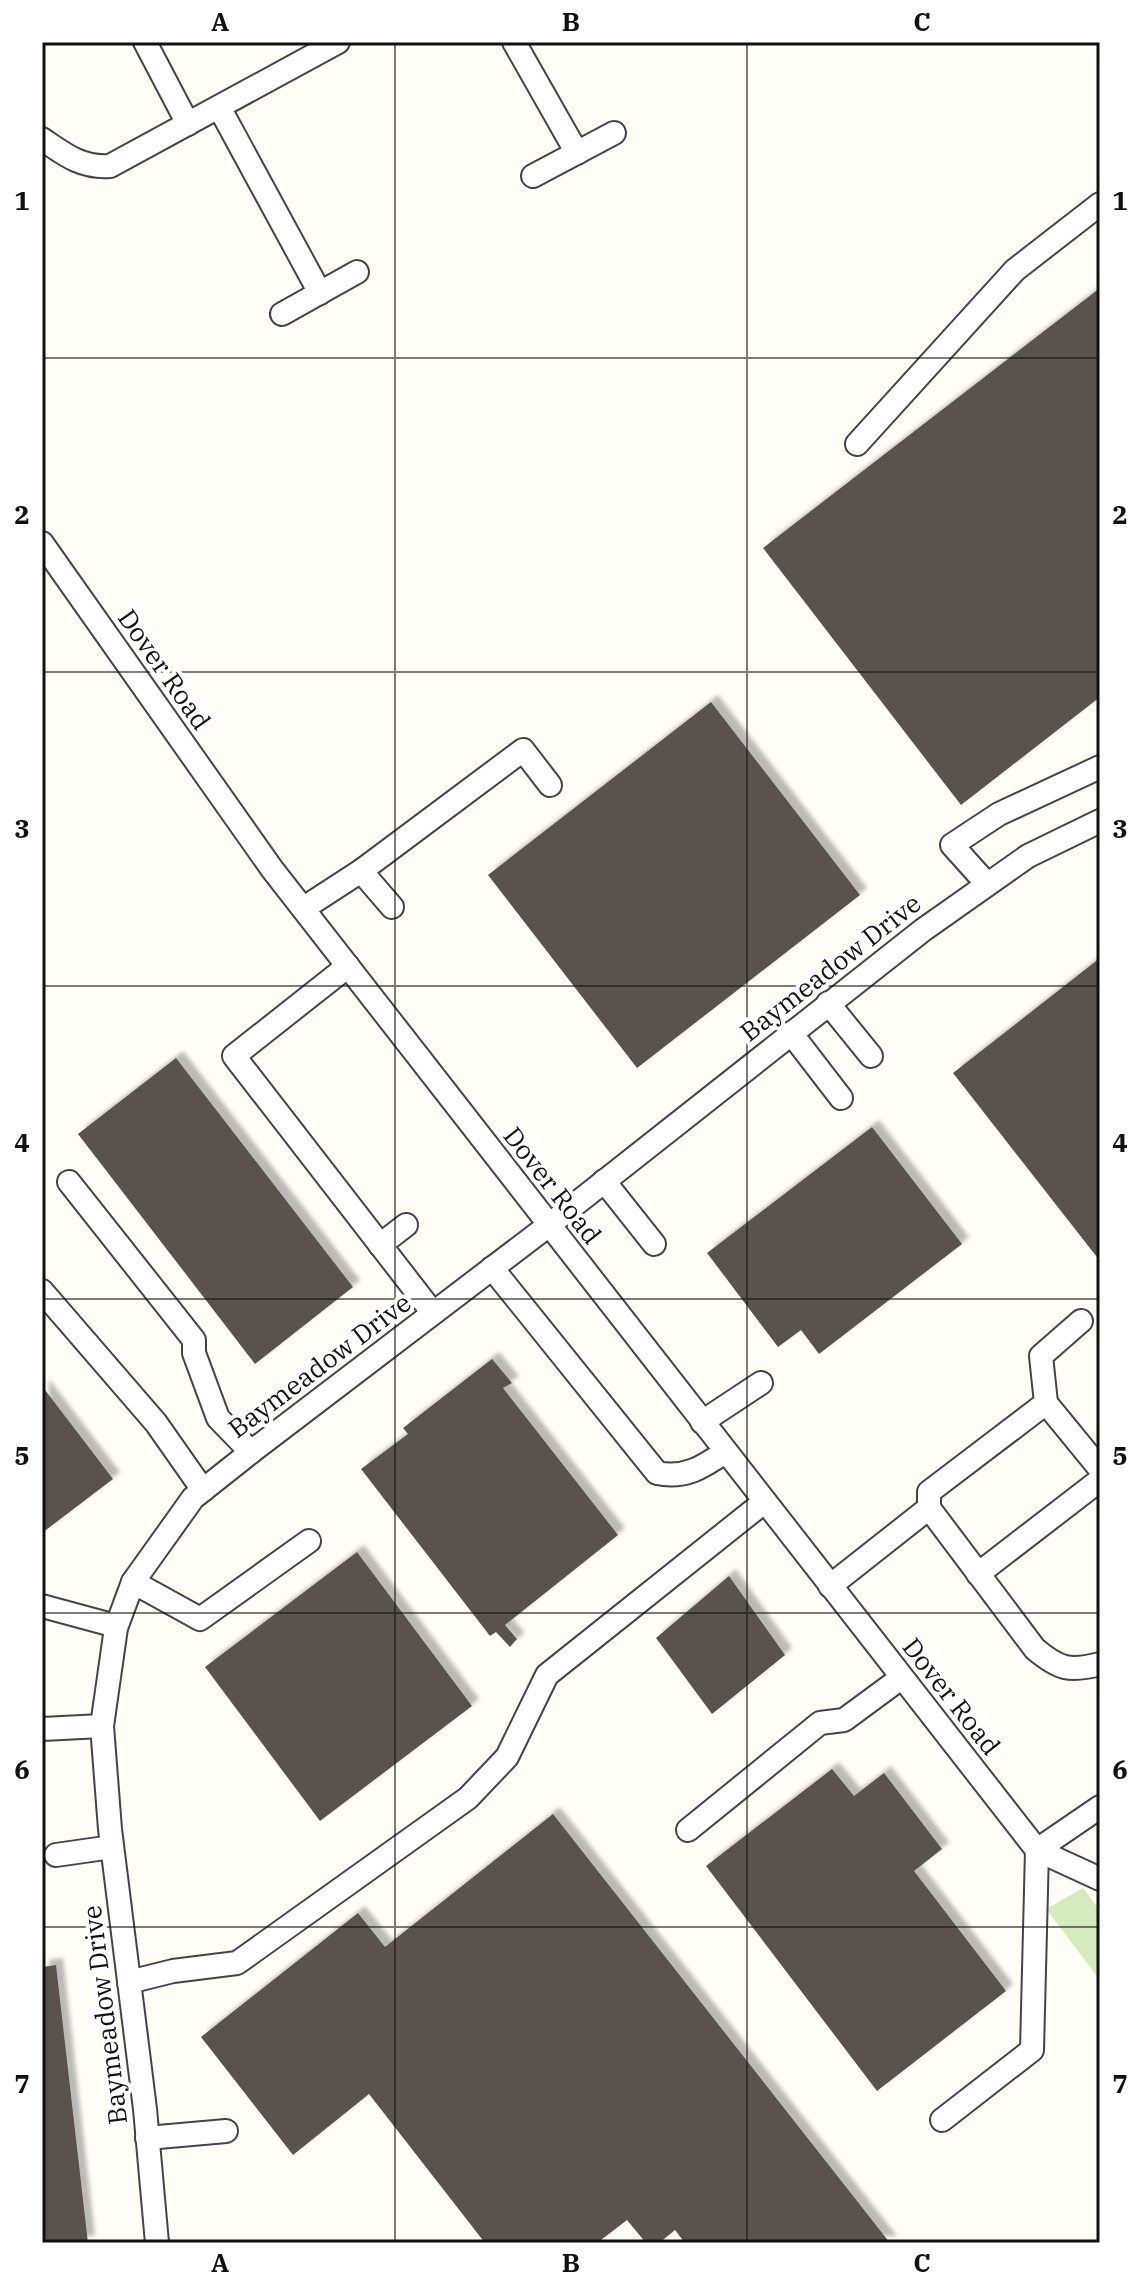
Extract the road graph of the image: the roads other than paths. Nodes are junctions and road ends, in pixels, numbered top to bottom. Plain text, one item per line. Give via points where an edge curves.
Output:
1 (145, 42) edge
2 (338, 42) edge
3 (514, 42) edge
4 (219, 107) junction
5 (188, 124) junction
6 (614, 133) dead end
7 (42, 139) edge
8 (577, 153) junction
9 (533, 176) dead end
10 (1100, 204) edge
11 (357, 272) dead end
12 (320, 293) junction
13 (282, 314) dead end
14 (857, 444) dead end
15 (42, 543) edge
16 (1100, 767) edge
17 (550, 785) dead end
18 (1100, 821) edge
19 (361, 871) junction
20 (987, 884) junction
21 (392, 907) dead end
22 (304, 908) junction
23 (348, 966) junction
24 (828, 1003) junction
25 (791, 1033) junction
26 (871, 1056) dead end
27 (841, 1098) dead end
28 (604, 1181) junction
29 (69, 1182) dead end
30 (406, 1225) dead end
31 (549, 1225) junction
32 (654, 1244) dead end
33 (380, 1245) junction
34 (492, 1268) junction
35 (42, 1291) edge
36 (433, 1313) junction
37 (1081, 1321) dead end
38 (761, 1383) dead end
39 (1046, 1403) junction
40 (702, 1422) junction
41 (251, 1452) junction
42 (725, 1452) junction
43 (1100, 1469) edge
44 (1100, 1480) edge
45 (203, 1490) junction
46 (764, 1502) junction
47 (929, 1508) junction
48 (309, 1541) dead end
49 (978, 1574) junction
50 (133, 1582) junction
51 (830, 1586) junction
52 (42, 1606) edge
53 (116, 1626) junction
54 (1100, 1664) edge
55 (901, 1678) junction
56 (102, 1726) junction
57 (42, 1729) edge
58 (1100, 1807) edge
59 (688, 1830) dead end
60 (112, 1847) junction
61 (1037, 1850) junction
62 (56, 1855) dead end
63 (1100, 1879) edge
64 (129, 1982) junction
65 (942, 2120) dead end
66 (226, 2131) dead end
67 (147, 2138) junction
68 (157, 2243) edge

1 - 5 street
2 - 4 street
3 - 8 street
4 - 5 street
4 - 12 street
5 - 7 street via 110,166 67,158
6 - 8 street
8 - 9 street
10 - 14 street via 1015,270
11 - 12 street
12 - 13 street
15 - 22 street, Dover Road
16 - 20 street via 999,814 952,845
17 - 19 street via 523,750
18 - 20 street, Baymeadow Drive via 1028,856
19 - 21 street
19 - 22 street
20 - 24 street, Baymeadow Drive
22 - 23 street, Dover Road
23 - 31 street, Dover Road
23 - 33 street via 234,1056
24 - 25 street, Baymeadow Drive
24 - 26 street
25 - 27 street
25 - 28 street, Baymeadow Drive
28 - 31 street, Baymeadow Drive
28 - 32 street
29 - 41 street via 194,1340 218,1418
30 - 33 street
31 - 34 street, Baymeadow Drive
31 - 40 street, Dover Road
33 - 36 street
34 - 36 street, Baymeadow Drive
34 - 42 street via 657,1473 674,1477 699,1470
35 - 45 street via 156,1423
36 - 41 street, Baymeadow Drive
37 - 39 street via 1041,1356
38 - 40 street
39 - 43 street
39 - 47 street via 929,1492
40 - 42 street, Dover Road
41 - 45 street, Baymeadow Drive
42 - 46 street, Dover Road
44 - 49 street
45 - 50 street, Baymeadow Drive
46 - 51 street, Dover Road
46 - 64 street via 547,1675 507,1757 468,1798 237,1963
47 - 49 street
47 - 51 street
48 - 50 street via 200,1619
49 - 54 street via 1035,1649 1057,1667
50 - 53 street, Baymeadow Drive
51 - 55 street, Dover Road
52 - 53 street
53 - 56 street, Baymeadow Drive
55 - 59 street via 844,1720 820,1723
55 - 61 street, Dover Road
56 - 57 street
56 - 60 street, Baymeadow Drive
58 - 61 street
60 - 62 street
60 - 64 street, Baymeadow Drive
61 - 63 street
61 - 65 street via 1032,2050
64 - 67 street, Baymeadow Drive
66 - 67 street
67 - 68 street, Baymeadow Drive

